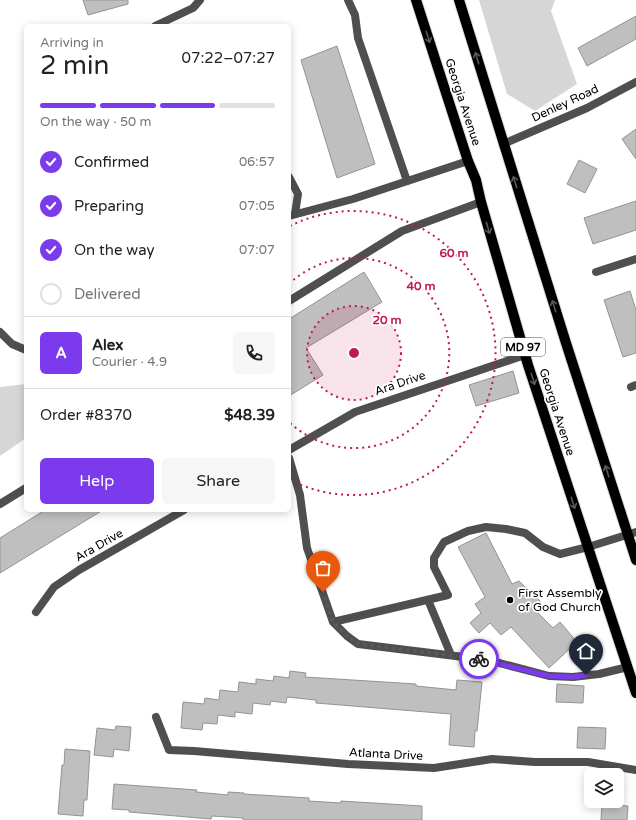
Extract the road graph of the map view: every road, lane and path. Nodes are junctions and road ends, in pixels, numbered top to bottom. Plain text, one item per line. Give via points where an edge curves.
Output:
1 (200, 0) edge
2 (348, 0) edge
3 (416, 0) edge
4 (459, 0) edge
5 (159, 24) edge
6 (636, 82) edge
7 (503, 144) junction
8 (468, 161) junction
9 (291, 181) edge
10 (407, 181) junction
11 (481, 202) junction
12 (292, 215) edge
13 (636, 259) edge
14 (596, 272) dead end
15 (291, 300) edge
16 (0, 332) edge
17 (24, 349) edge
18 (525, 355) junction
19 (291, 449) edge
20 (291, 465) edge
21 (24, 489) edge
22 (0, 504) edge
23 (180, 512) edge
24 (632, 534) edge
25 (588, 547) junction
26 (636, 560) edge
27 (428, 600) junction
28 (36, 612) dead end
29 (333, 622) junction
30 (451, 655) junction
31 (628, 667) junction
32 (636, 692) edge
33 (156, 718) dead end
34 (636, 770) edge

1 - 5 street via 193,8
2 - 10 street via 355,14 358,38
3 -> 8 main road, Georgia Avenue / MD 97
7 -> 4 main road
6 - 7 street, Denley Road via 587,108
24 -> 7 main road
8 - 10 street
8 - 11 main road, Georgia Avenue / MD 97
9 - 12 street via 298,194
10 - 12 street
11 - 15 street via 402,231
11 -> 18 main road, Georgia Avenue / MD 97
13 - 14 street
16 - 17 street via 12,344
18 - 19 street, Ara Drive via 355,412
18 -> 25 main road, Georgia Avenue / MD 97
20 - 29 street via 300,495 307,548
21 - 22 street
23 - 28 street, Ara Drive via 54,587
24 - 25 street
24 - 26 main road
25 - 27 street via 560,554 543,547 525,533 486,527 468,531 444,542 434,558 434,567 448,595
25 - 31 main road, Georgia Avenue / MD 97
27 - 29 street
27 - 30 street
29 - 30 street via 358,644
30 - 31 street via 488,660 549,676 573,677
31 - 32 main road, Georgia Avenue / MD 97
33 - 34 street, Atlanta Drive via 169,750 434,768 492,759 588,762

